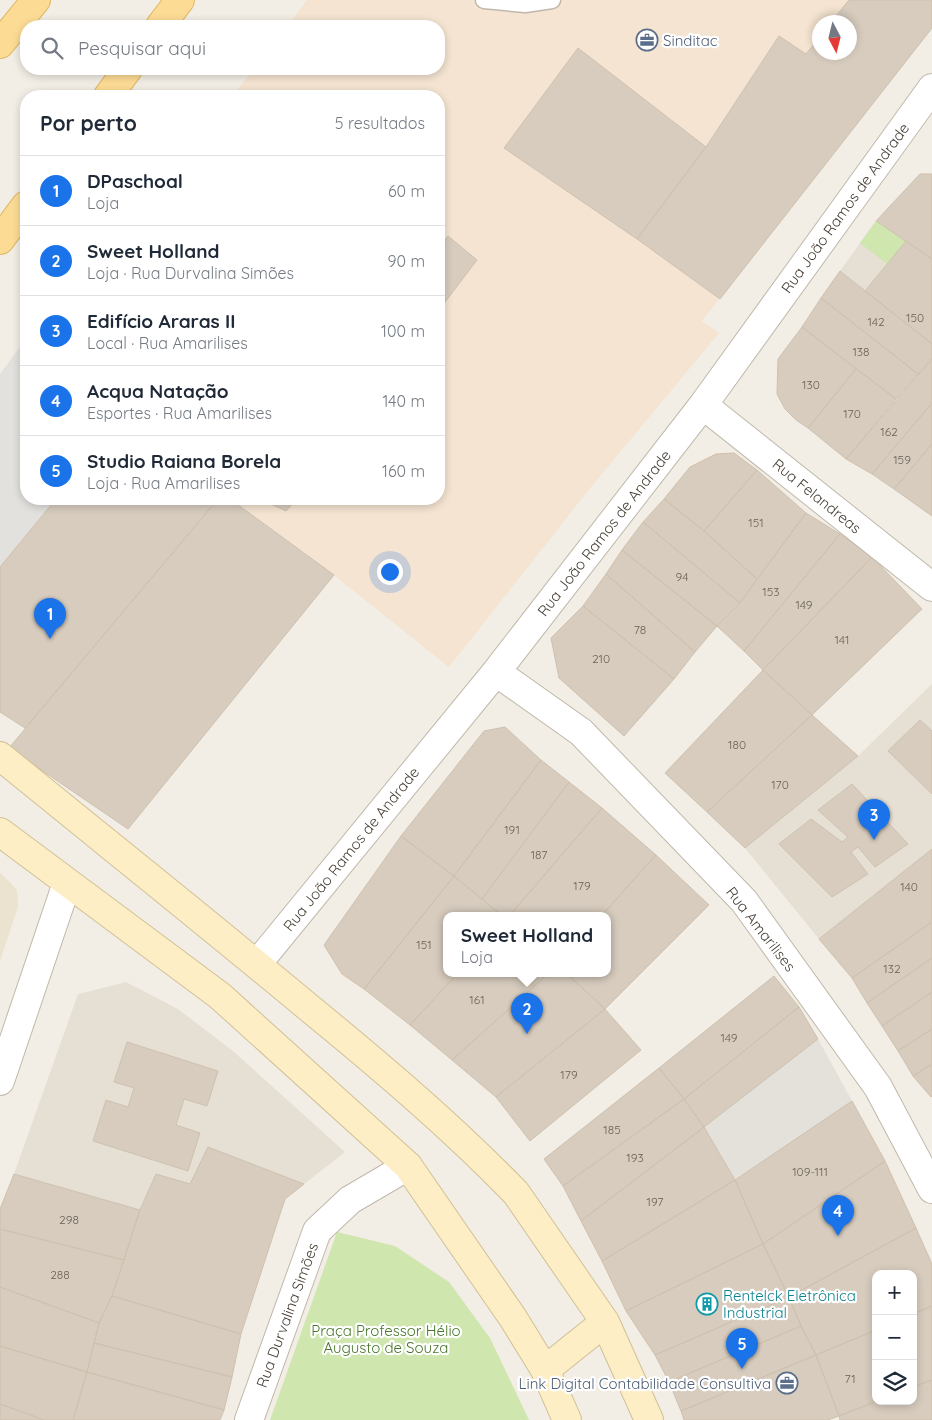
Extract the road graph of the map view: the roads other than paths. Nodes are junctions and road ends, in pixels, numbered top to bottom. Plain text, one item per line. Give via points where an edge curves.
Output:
1 (36, 0) edge
2 (180, 0) edge
3 (484, 0) edge
4 (552, 0) edge
5 (165, 20) edge
6 (0, 44) edge
7 (124, 75) edge
8 (112, 90) edge
9 (927, 105) edge
10 (20, 213) edge
11 (0, 240) edge
12 (703, 405) junction
13 (932, 587) edge
14 (496, 672) junction
15 (0, 756) edge
16 (0, 832) edge
17 (68, 883) junction
18 (257, 964) junction
19 (0, 1081) edge
20 (408, 1166) junction
21 (932, 1188) edge
22 (605, 1322) junction
23 (545, 1370) junction
24 (248, 1420) edge
25 (567, 1420) edge
26 (649, 1420) edge

1 - 6 main road
2 - 5 main road
3 - 4 lane via 525,4
7 - 8 main road
9 - 12 street, Rua João Ramos de Andrade
10 - 11 main road
12 - 13 street, Rua Felandreas
12 - 14 street, Rua João Ramos de Andrade
14 - 18 street, Rua João Ramos de Andrade
14 - 21 street, Rua Amarilises via 581,732 744,901 878,1087
15 - 18 main road
16 - 17 main road
17 - 19 street
17 - 20 main road via 220,996
18 - 22 main road via 416,1096 516,1193
20 - 23 main road
20 - 24 street, Rua Durvalina Simões via 350,1200 317,1231
22 - 23 main road
22 - 26 main road
23 - 25 main road

